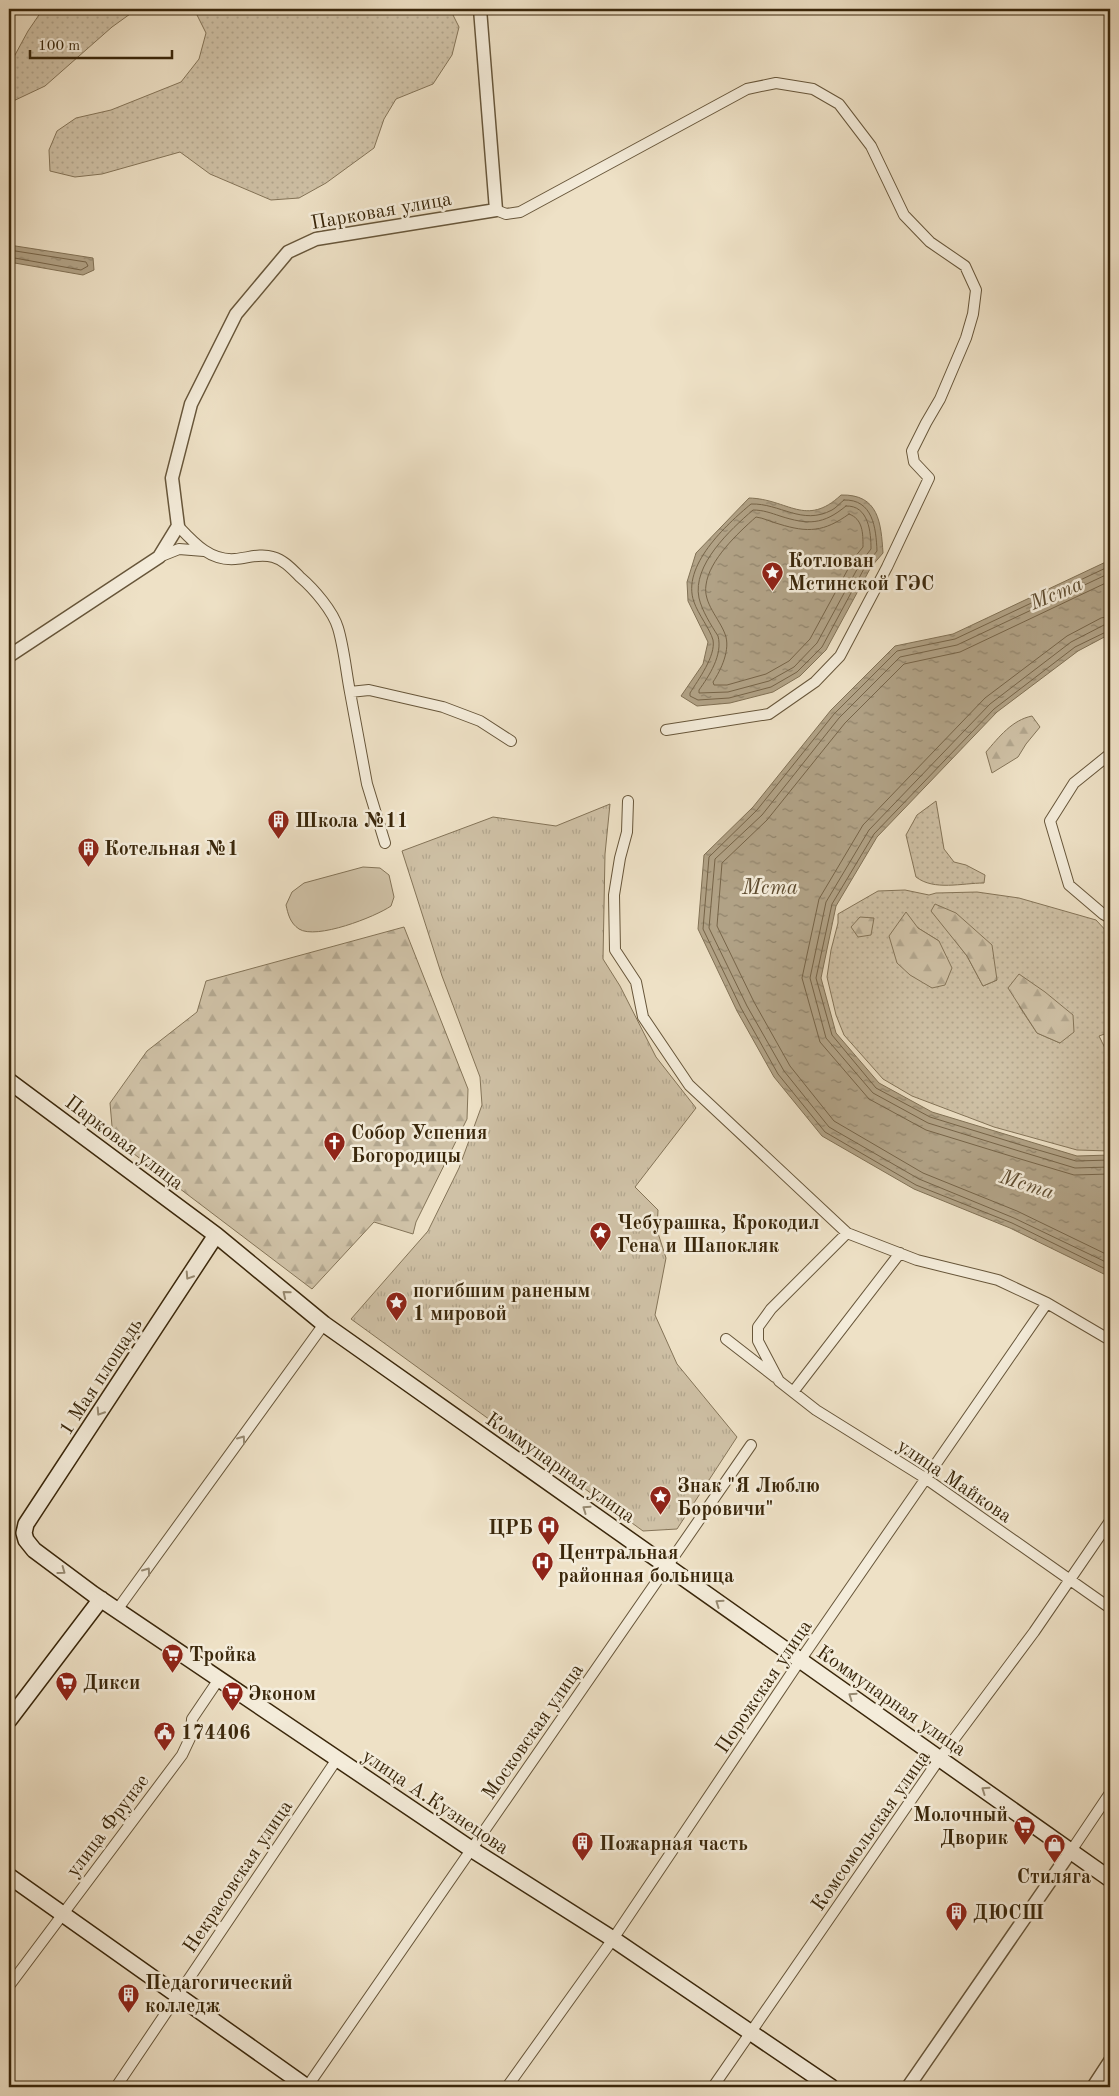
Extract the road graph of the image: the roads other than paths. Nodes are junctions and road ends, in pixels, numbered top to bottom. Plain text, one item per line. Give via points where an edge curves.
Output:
1 (480, 9) edge
2 (496, 210) junction
3 (178, 526) junction
4 (207, 552) junction
5 (159, 557) junction
6 (9, 656) edge
7 (350, 692) junction
8 (666, 730) dead end
9 (511, 741) dead end
10 (1110, 754) edge
11 (628, 801) dead end
12 (385, 843) dead end
13 (1110, 918) edge
14 (9, 1081) edge
15 (847, 1233) junction
16 (216, 1235) junction
17 (900, 1253) junction
18 (1047, 1303) junction
19 (324, 1324) junction
20 (726, 1339) dead end
21 (1110, 1340) edge
22 (779, 1381) junction
23 (793, 1392) junction
24 (751, 1445) dead end
25 (925, 1478) junction
26 (1110, 1521) edge
27 (26, 1540) joint
28 (667, 1566) junction
29 (1069, 1581) junction
30 (101, 1599) junction
31 (1110, 1608) edge
32 (117, 1610) junction
33 (801, 1660) junction
34 (219, 1679) junction
35 (9, 1720) edge
36 (940, 1758) junction
37 (337, 1760) junction
38 (1110, 1793) edge
39 (471, 1850) junction
40 (1071, 1851) junction
41 (9, 1876) edge
42 (1110, 1879) edge
43 (61, 1914) junction
44 (613, 1939) junction
45 (9, 1986) edge
46 (177, 1996) junction
47 (751, 2032) junction
48 (1110, 2062) edge
49 (116, 2087) edge
50 (307, 2087) edge
51 (507, 2087) edge
52 (713, 2087) edge
53 (830, 2087) edge
54 (908, 2087) edge
55 (1093, 2087) edge

1 - 2 street
2 - 3 street, Парковая улица via 316,239 288,252 236,314 191,404 172,478
2 - 8 street via 506,214 520,212 747,89 776,82 813,89 839,104 871,146 904,215 930,242 965,266 976,290 973,314 963,346 912,451 914,462 929,478 840,656 815,682 769,714
3 - 4 street
3 - 5 street
4 - 5 street via 179,549
4 - 7 street via 218,558 272,556 284,561 309,584 338,626
5 - 6 street
7 - 9 street via 369,690 443,708 480,721
7 - 12 street via 367,784
10 - 13 street via 1074,783 1050,821 1069,885
11 - 15 street via 627,832 614,895 614,950 636,982 643,1016 688,1085
14 - 16 main road, Парковая улица
15 - 17 street
15 - 22 street, улица Майкова via 758,1327 758,1341
19 -> 16 main road, Коммунарная улица
16 -> 27 main road, 1 Мая площадь via 26,1524
17 - 18 street via 998,1280
17 - 23 street
18 - 21 street
18 - 25 street, Порожская улица
28 -> 19 main road, Коммунарная улица
32 -> 19 street
20 - 22 street, улица Майкова
22 - 23 street, улица Майкова
23 - 25 street, улица Майкова via 816,1410
24 - 28 street, Московская улица
25 - 29 street, улица Майкова
25 - 33 street, Порожская улица
26 - 29 street, Комсомольская улица
27 -> 30 main road, улица А.Кузнецова via 34,1550
33 -> 28 main road, Коммунарная улица
28 - 39 street, Московская улица
29 - 31 street, улица Майкова
29 - 36 street, Комсомольская улица
30 - 32 main road, улица А.Кузнецова
30 - 35 main road
32 - 34 main road, улица А.Кузнецова
36 -> 33 main road, Коммунарная улица
33 - 44 street, Порожская улица
34 - 37 main road, улица А.Кузнецова
34 - 43 street, улица Фрунзе via 192,1719 191,1736 182,1755
40 -> 36 main road, Коммунарная улица
36 - 47 street, Комсомольская улица
37 - 39 main road, улица А.Кузнецова
37 - 46 street, Некрасовская улица
38 - 40 street
39 - 44 main road, улица А.Кузнецова
39 - 50 street, Московская улица
40 - 42 main road, Коммунарная улица
40 - 54 street
41 - 43 main road
43 - 45 street, улица Фрунзе
43 - 46 main road
44 - 47 main road, улица А.Кузнецова
44 - 51 street, Порожская улица
46 - 49 street, Некрасовская улица
46 - 50 main road
47 - 52 street, Комсомольская улица
47 - 53 main road, улица А.Кузнецова
48 - 55 street

